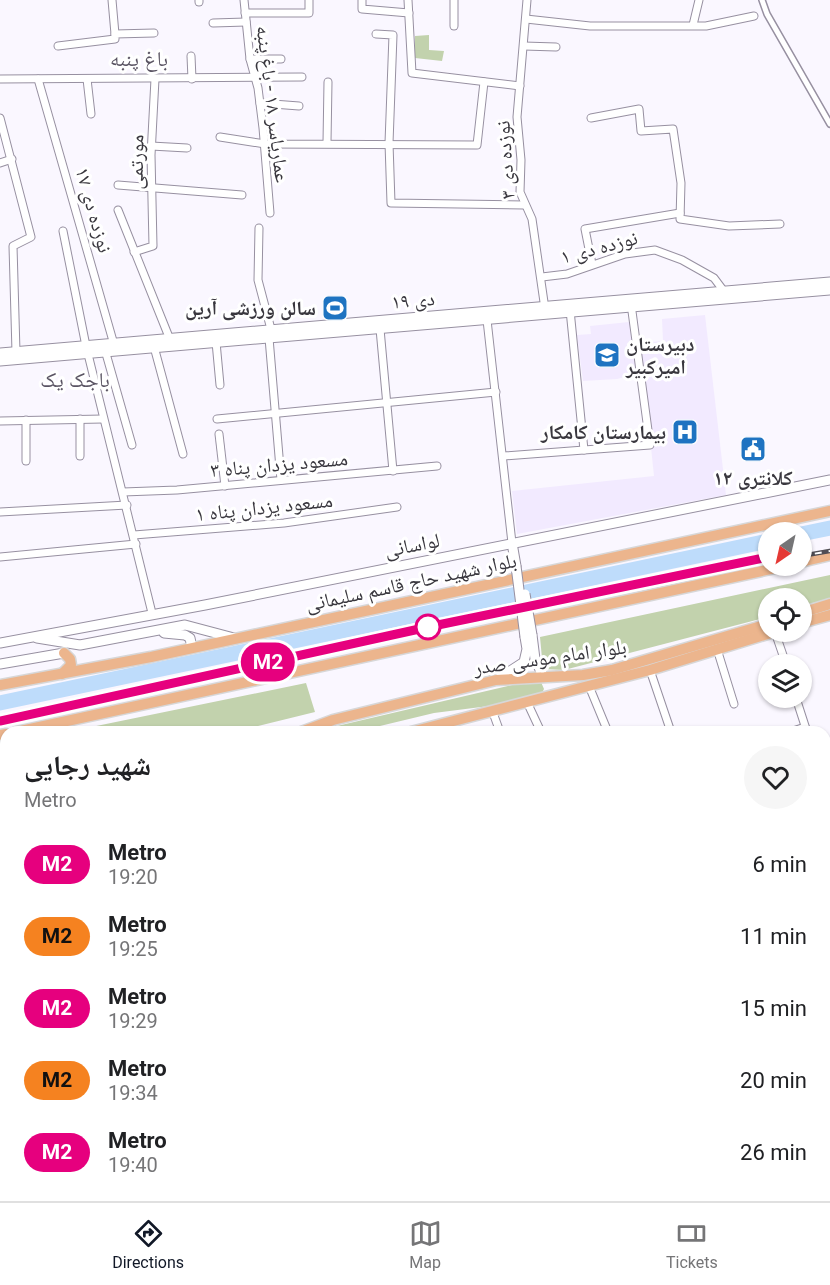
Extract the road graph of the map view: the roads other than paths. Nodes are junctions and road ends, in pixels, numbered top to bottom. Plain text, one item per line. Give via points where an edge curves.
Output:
1 (112, 0) edge
2 (244, 0) edge
3 (309, 0) edge
4 (362, 0) edge
5 (408, 0) edge
6 (454, 0) edge
7 (527, 0) edge
8 (699, 0) edge
9 (762, 0) edge
10 (245, 13) junction
11 (409, 13) junction
12 (754, 16) dead end
13 (526, 19) junction
14 (246, 22) junction
15 (213, 23) dead end
16 (454, 26) dead end
17 (693, 26) junction
18 (154, 33) dead end
19 (115, 34) junction
20 (376, 34) dead end
21 (58, 45) dead end
22 (524, 46) junction
23 (556, 47) dead end
24 (191, 56) dead end
25 (249, 59) junction
26 (280, 59) dead end
27 (302, 77) dead end
28 (0, 79) edge
29 (38, 79) junction
30 (87, 79) junction
31 (154, 79) junction
32 (192, 79) junction
33 (254, 79) junction
34 (328, 82) dead end
35 (484, 82) junction
36 (520, 86) junction
37 (260, 103) junction
38 (299, 106) dead end
39 (91, 114) dead end
40 (0, 118) edge
41 (591, 118) dead end
42 (830, 124) edge
43 (220, 137) dead end
44 (327, 142) junction
45 (264, 144) junction
46 (389, 144) junction
47 (151, 146) junction
48 (188, 148) dead end
49 (12, 159) junction
50 (0, 162) edge
51 (118, 185) dead end
52 (151, 186) junction
53 (242, 195) dead end
54 (524, 205) junction
55 (118, 210) dead end
56 (270, 213) dead end
57 (680, 216) junction
58 (780, 224) dead end
59 (259, 228) dead end
60 (63, 231) dead end
61 (134, 252) junction
62 (592, 264) junction
63 (542, 277) junction
64 (830, 282) edge
65 (830, 290) edge
66 (726, 295) junction
67 (631, 303) junction
68 (570, 308) junction
69 (545, 310) junction
70 (486, 315) junction
71 (381, 329) junction
72 (271, 335) junction
73 (216, 342) junction
74 (171, 343) junction
75 (153, 344) junction
76 (110, 348) junction
77 (87, 350) junction
78 (16, 352) junction
79 (0, 353) edge
80 (0, 362) edge
81 (220, 385) dead end
82 (496, 392) junction
83 (386, 404) junction
84 (274, 415) junction
85 (80, 419) junction
86 (103, 419) junction
87 (217, 419) dead end
88 (26, 420) junction
89 (0, 421) edge
90 (219, 434) dead end
91 (132, 445) dead end
92 (585, 450) junction
93 (183, 454) dead end
94 (80, 456) dead end
95 (504, 456) junction
96 (26, 461) dead end
97 (437, 466) dead end
98 (393, 471) junction
99 (281, 480) junction
100 (830, 480) edge
101 (225, 486) junction
102 (123, 492) junction
103 (127, 505) junction
104 (397, 507) dead end
105 (830, 511) edge
106 (0, 512) edge
107 (134, 535) junction
108 (512, 543) junction
109 (136, 544) junction
110 (830, 555) edge
111 (4, 557) edge
112 (812, 559) edge
113 (758, 572) edge
114 (830, 604) edge
115 (812, 610) edge
116 (152, 614) junction
117 (830, 615) edge
118 (812, 620) edge
119 (758, 627) edge
120 (154, 632) junction
121 (31, 636) junction
122 (528, 636) junction
123 (758, 637) edge
124 (234, 638) junction
125 (0, 643) edge
126 (192, 648) junction
127 (717, 649) junction
128 (64, 653) joint
129 (0, 664) edge
130 (650, 669) junction
131 (62, 674) junction
132 (544, 676) junction
133 (496, 680) junction
134 (0, 686) edge
135 (590, 686) junction
136 (547, 697) junction
137 (527, 702) junction
138 (734, 704) dead end
139 (799, 708) edge
140 (492, 710) junction
141 (333, 720) junction
142 (44, 726) edge
143 (317, 726) edge
144 (331, 726) edge
145 (448, 726) edge
146 (498, 726) edge
147 (538, 726) edge
148 (606, 726) edge
149 (669, 726) edge
150 (805, 726) edge

1 - 19 street
2 - 10 street, عماریاسر ۱۸ - باغ پنبه
3 - 10 street via 309,13
4 - 11 street via 362,9
5 - 11 street
6 - 16 street
7 - 13 street, نوزده دی ۳
8 - 17 street
9 - 42 street
10 - 14 street, عماریاسر ۱۸ - باغ پنبه
11 - 35 street via 412,72
12 - 17 street
13 - 17 street via 590,26
13 - 22 street, نوزده دی ۳
14 - 15 street
14 - 25 street, عماریاسر ۱۸ - باغ پنبه
18 - 19 street
19 - 21 street via 115,39
20 - 46 street via 393,35
22 - 23 street
22 - 36 street, نوزده دی ۳
24 - 32 street
25 - 26 street
25 - 33 street, عماریاسر ۱۸ - باغ پنبه
27 - 33 street
28 - 29 street
29 - 30 street
29 - 76 street, نوزده دی ۱۷
30 - 31 street
30 - 39 street
31 - 32 street
31 - 47 street, مورتمی
32 - 33 street
33 - 37 street, عماریاسر ۱۸ - باغ پنبه
34 - 44 street
35 - 36 street
35 - 46 street via 477,145
36 - 54 street, نوزده دی ۳ via 517,117
37 - 38 street
37 - 45 street, عماریاسر ۱۸ - باغ پنبه
40 - 49 street
41 - 57 street via 639,109 641,130 673,129 681,183
43 - 45 street
44 - 45 street
44 - 46 street
45 - 56 street, عماریاسر ۱۸ - باغ پنبه
46 - 54 street via 391,203
47 - 48 street
47 - 52 street, مورتمی
49 - 50 street
49 - 78 street via 31,237 13,246
51 - 52 street
52 - 53 street
52 - 61 street, مورتمی via 153,246
54 - 63 street, نوزده دی ۳ via 532,219
55 - 61 street
57 - 58 street via 729,226
57 - 62 street via 585,229
59 - 72 street via 258,280
60 - 77 street
61 - 74 street
62 - 63 street, نوزده دی ۱ via 567,274
62 - 66 street, نوزده دی ۱ via 655,250 714,278
63 - 69 street, نوزده دی ۳
64 - 66 main road, ۱۹ دی
65 - 66 main road, ۱۹ دی
66 - 67 main road, ۱۹ دی
67 - 68 main road, ۱۹ دی
67 - 92 street via 651,445
68 - 69 main road, ۱۹ دی
68 - 92 street
69 - 70 main road, ۱۹ دی
70 - 71 main road, ۱۹ دی
70 - 72 main road, ۱۹ دی
70 - 82 street
71 - 72 main road, ۱۹ دی
71 - 83 street
72 - 73 main road, ۱۹ دی
72 - 74 main road, ۱۹ دی
72 - 84 street
73 - 74 main road, ۱۹ دی
73 - 81 street
74 - 75 main road, ۱۹ دی
75 - 76 main road, ۱۹ دی
75 - 93 street
76 - 77 main road, ۱۹ دی
76 - 91 street, نوزده دی ۱۷
77 - 78 main road, ۱۹ دی
77 - 80 main road, ۱۹ دی
77 - 86 street
78 - 79 main road, ۱۹ دی
82 - 83 street
82 - 95 street
83 - 84 street
83 - 98 street
84 - 87 street
84 - 99 street
85 - 86 street
85 - 88 street
85 - 94 street
86 - 102 street
88 - 89 street
88 - 96 street
90 - 101 street
92 - 95 street
95 - 108 street
97 - 98 street, ۳ مسعود یزدان پناه
98 - 99 street, ۳ مسعود یزدان پناه
99 - 101 street, ۳ مسعود یزدان پناه
100 - 108 main road, لواسانی
101 - 102 street, ۳ مسعود یزدان پناه
102 - 103 street
103 - 106 street
103 - 107 street
104 - 107 street, ۱ مسعود یزدان پناه via 284,523
105 - 124 main road, بلوار شهید حاج قاسم سلیمانی
107 - 109 street
108 - 116 main road, لواسانی
108 - 122 main road, bridge
109 - 111 street
109 - 116 street
110 - 112 main road
113 - 142 main road
114 - 115 main road
116 - 121 main road, لواسانی
117 - 118 main road
119 - 132 main road, بلوار امام موسی صدر via 612,670
120 - 121 main road via 80,645
120 - 124 main road via 185,625
120 - 126 main road via 184,634 190,638
121 - 125 main road, لواسانی
122 - 132 main road
122 - 133 main road via 524,662
123 - 127 main road, بلوار امام موسی صدر
124 - 126 main road, بلوار شهید حاج قاسم سلیمانی
126 - 131 main road, بلوار شهید حاج قاسم سلیمانی
127 - 130 main road, بلوار امام موسی صدر
127 - 138 street
128 - 129 main road
128 - 131 main road via 71,665
130 - 135 main road, بلوار امام موسی صدر
130 - 149 street
131 - 134 main road, بلوار شهید حاج قاسم سلیمانی
132 - 133 main road, بلوار امام موسی صدر
132 - 136 main road via 551,687
133 - 141 main road, بلوار امام موسی صدر
135 - 136 main road, بلوار امام موسی صدر
135 - 148 street
136 - 137 main road, بلوار امام موسی صدر
137 - 140 main road, بلوار امام موسی صدر
137 - 147 street
139 - 150 street
140 - 145 main road, بلوار امام موسی صدر
140 - 146 street
141 - 143 main road, بلوار امام موسی صدر
141 - 144 main road

